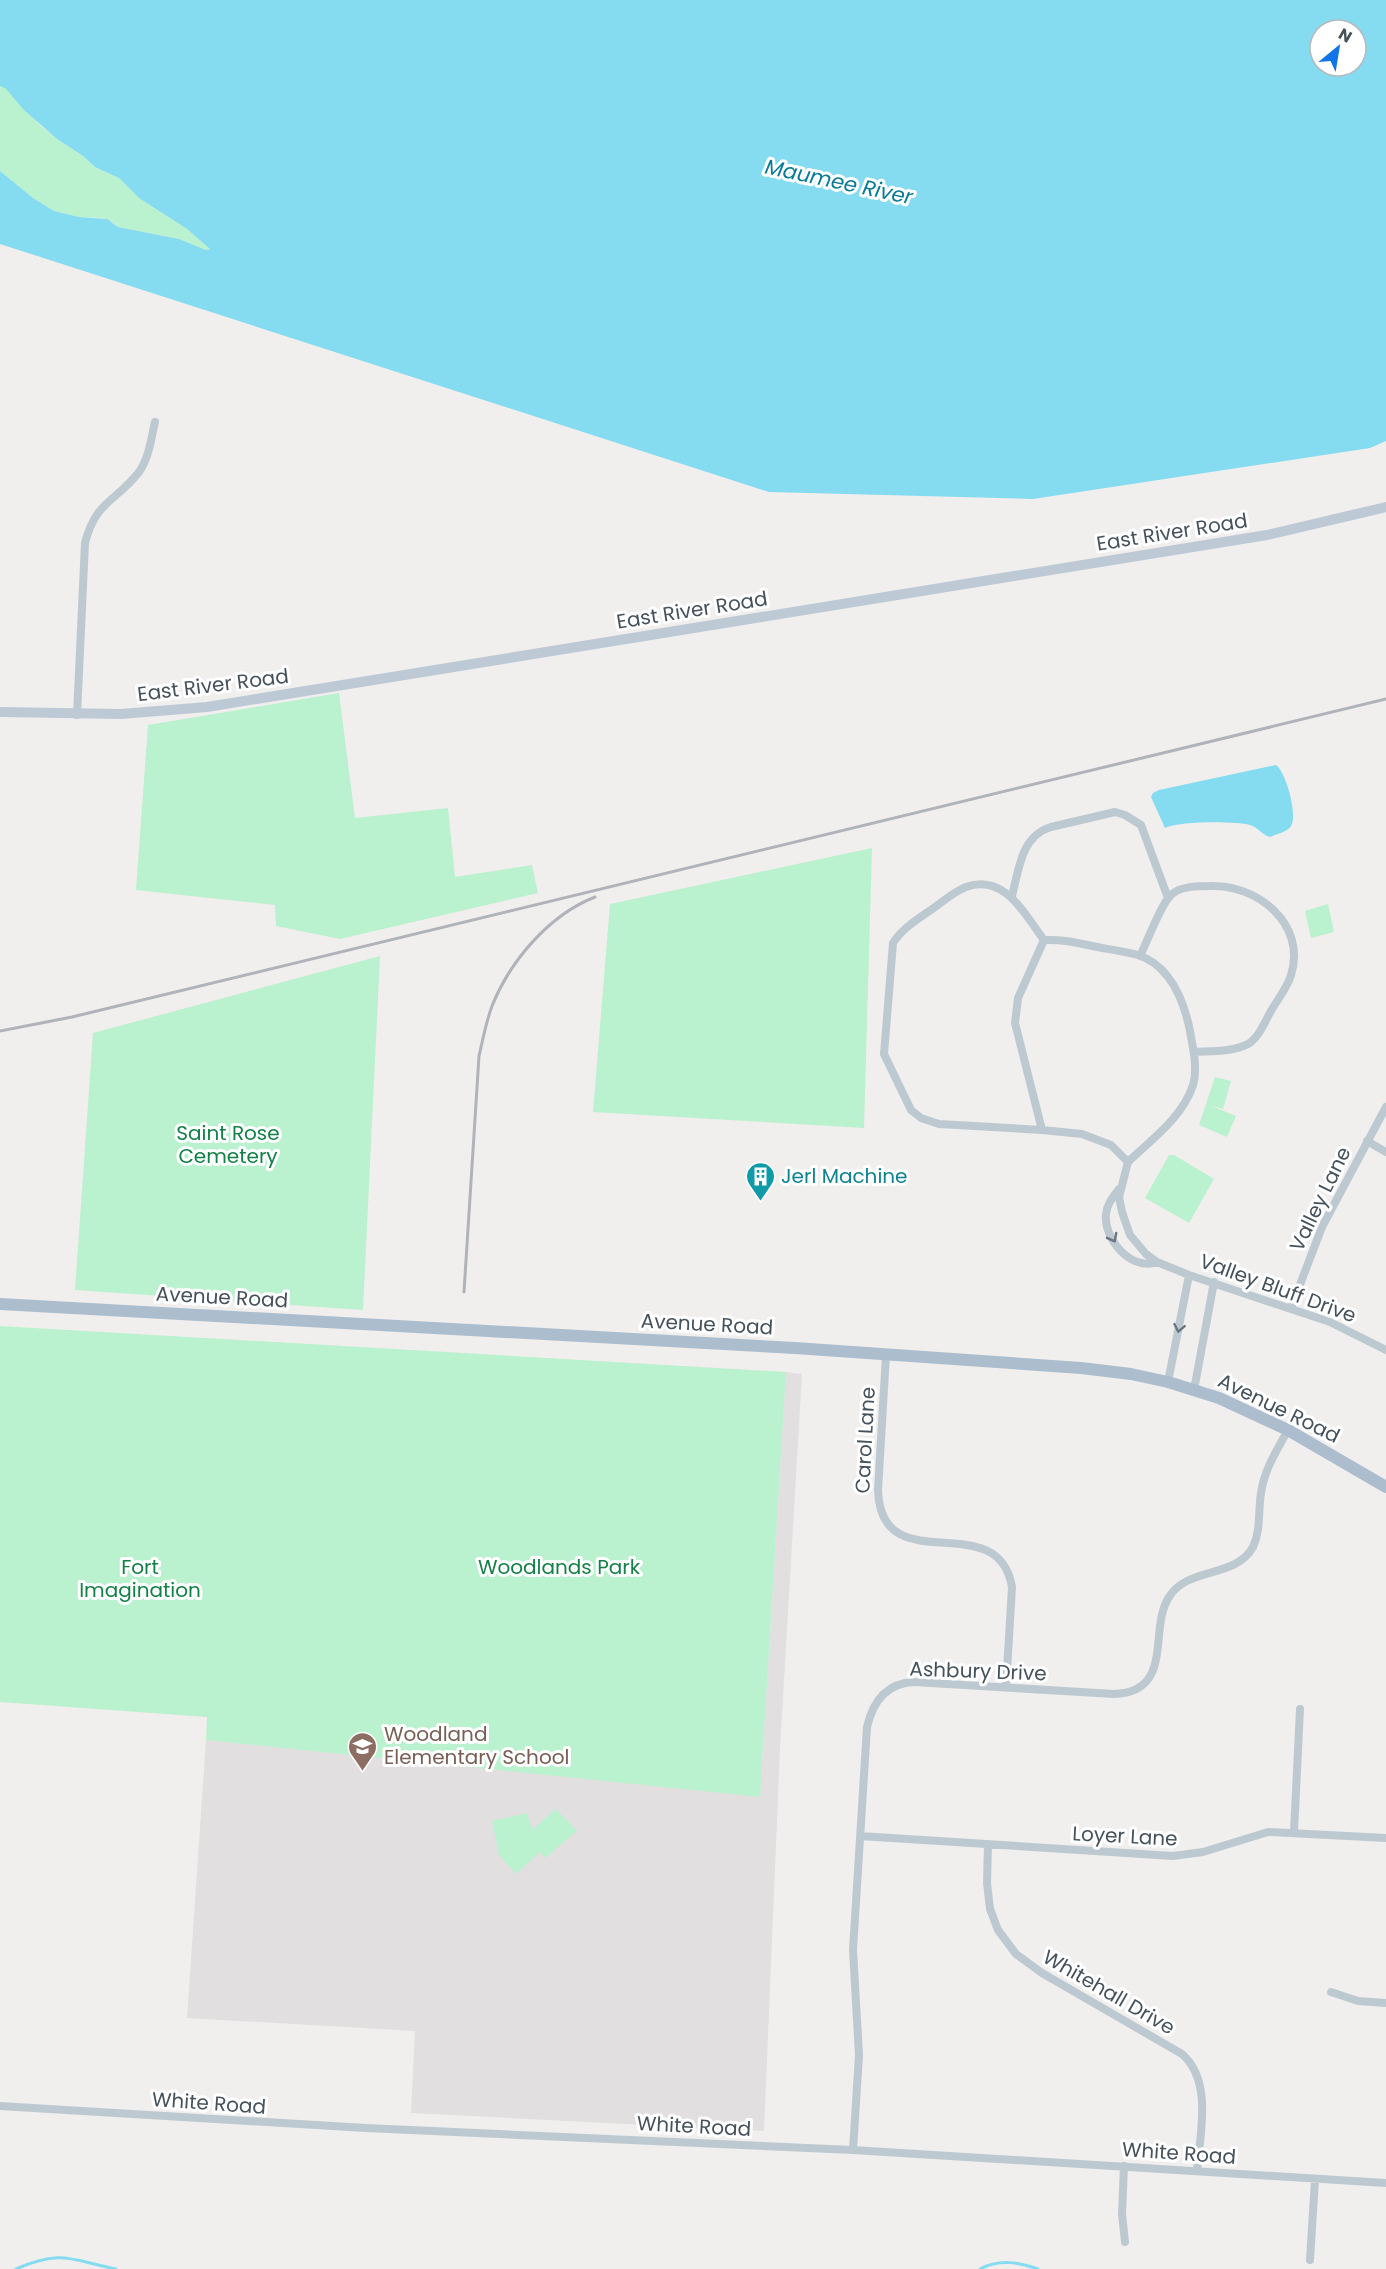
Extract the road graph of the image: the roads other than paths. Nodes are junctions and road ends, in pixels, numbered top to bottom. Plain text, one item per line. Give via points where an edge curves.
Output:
1 (155, 422) dead end
2 (1386, 507) edge
3 (0, 712) edge
4 (77, 715) junction
5 (1012, 896) junction
6 (1168, 898) junction
7 (1044, 940) junction
8 (1140, 956) junction
9 (1194, 1052) junction
10 (1386, 1107) edge
11 (1042, 1130) junction
12 (1367, 1142) junction
13 (1386, 1152) edge
14 (1128, 1162) junction
15 (1120, 1188) junction
16 (1157, 1262) junction
17 (1190, 1275) junction
18 (1214, 1282) junction
19 (0, 1304) edge
20 (1291, 1308) junction
21 (1386, 1350) edge
22 (886, 1355) junction
23 (1168, 1382) junction
24 (1194, 1390) junction
25 (1288, 1430) junction
26 (1386, 1487) edge
27 (1006, 1687) junction
28 (1300, 1709) dead end
29 (1294, 1832) junction
30 (860, 1836) junction
31 (1386, 1838) edge
32 (988, 1844) junction
33 (1331, 1992) dead end
34 (1386, 2003) edge
35 (0, 2106) edge
36 (853, 2150) junction
37 (1124, 2166) junction
38 (1197, 2171) junction
39 (1315, 2179) junction
40 (1386, 2183) edge
41 (1125, 2242) dead end
42 (1310, 2260) dead end

1 - 4 street via 140,471 101,507 85,543
2 - 4 main road, East River Road via 1267,535 207,707
3 - 4 main road, East River Road
5 - 6 street via 1026,845 1032,837 1041,830 1115,812 1141,825
5 - 7 street
5 - 11 street via 991,886 968,886 897,936 893,943 884,1054 911,1110 921,1118 939,1124
6 - 8 street
6 - 9 street via 1178,890 1215,886 1260,898 1278,914 1294,950 1291,976 1254,1040 1238,1048
7 - 8 street, Valley Bluff Drive via 1061,939
7 - 11 street via 1018,998 1015,1023
8 - 9 street, Valley Bluff Drive via 1163,971 1178,991
9 - 14 street, Valley Bluff Drive via 1195,1075 1182,1106
10 - 12 street, Valley Lane
11 - 14 street via 1082,1134 1111,1145
12 - 13 street
12 - 20 street, Valley Lane via 1322,1227
14 - 15 street, Valley Bluff Drive
15 - 16 street, Valley Bluff Drive via 1125,1224 1140,1247
15 -> 16 street, Valley Bluff Drive via 1107,1209 1112,1236 1131,1260
16 - 17 street, Valley Bluff Drive
17 - 18 street, Valley Bluff Drive
17 -> 23 street
18 - 20 street, Valley Bluff Drive
18 - 24 street
19 - 22 main road, Avenue Road
20 - 21 street, Valley Bluff Drive via 1350,1330
22 - 23 main road, Avenue Road via 1081,1368
22 - 27 street, Carol Lane via 878,1490 881,1512 890,1527 904,1537 977,1546 1001,1561 1012,1587
23 - 24 main road, Avenue Road
24 - 25 main road, Avenue Road
25 - 26 main road, Avenue Road
25 - 27 street, Ashbury Drive via 1264,1478 1258,1529 1250,1552 1238,1563 1193,1577 1173,1590 1162,1611 1154,1668 1141,1685 1114,1694
27 - 30 street, Ashbury Drive via 907,1682 881,1696 872,1708 867,1727
28 - 29 street
29 - 31 street, Loyer Lane
29 - 32 street, Loyer Lane via 1268,1832 1203,1852 1173,1856
30 - 32 street, Loyer Lane
30 - 36 street, Ashbury Drive via 852,1950 859,2055
32 - 38 street, Whitehall Drive via 990,1909 998,1930 1016,1954 1182,2054 1194,2066 1202,2089
33 - 34 street via 1358,2001
35 - 36 street, White Road via 366,2128
36 - 37 street, White Road
37 - 38 street, White Road
37 - 41 street
38 - 39 street, White Road
39 - 40 street, White Road
39 - 42 street

